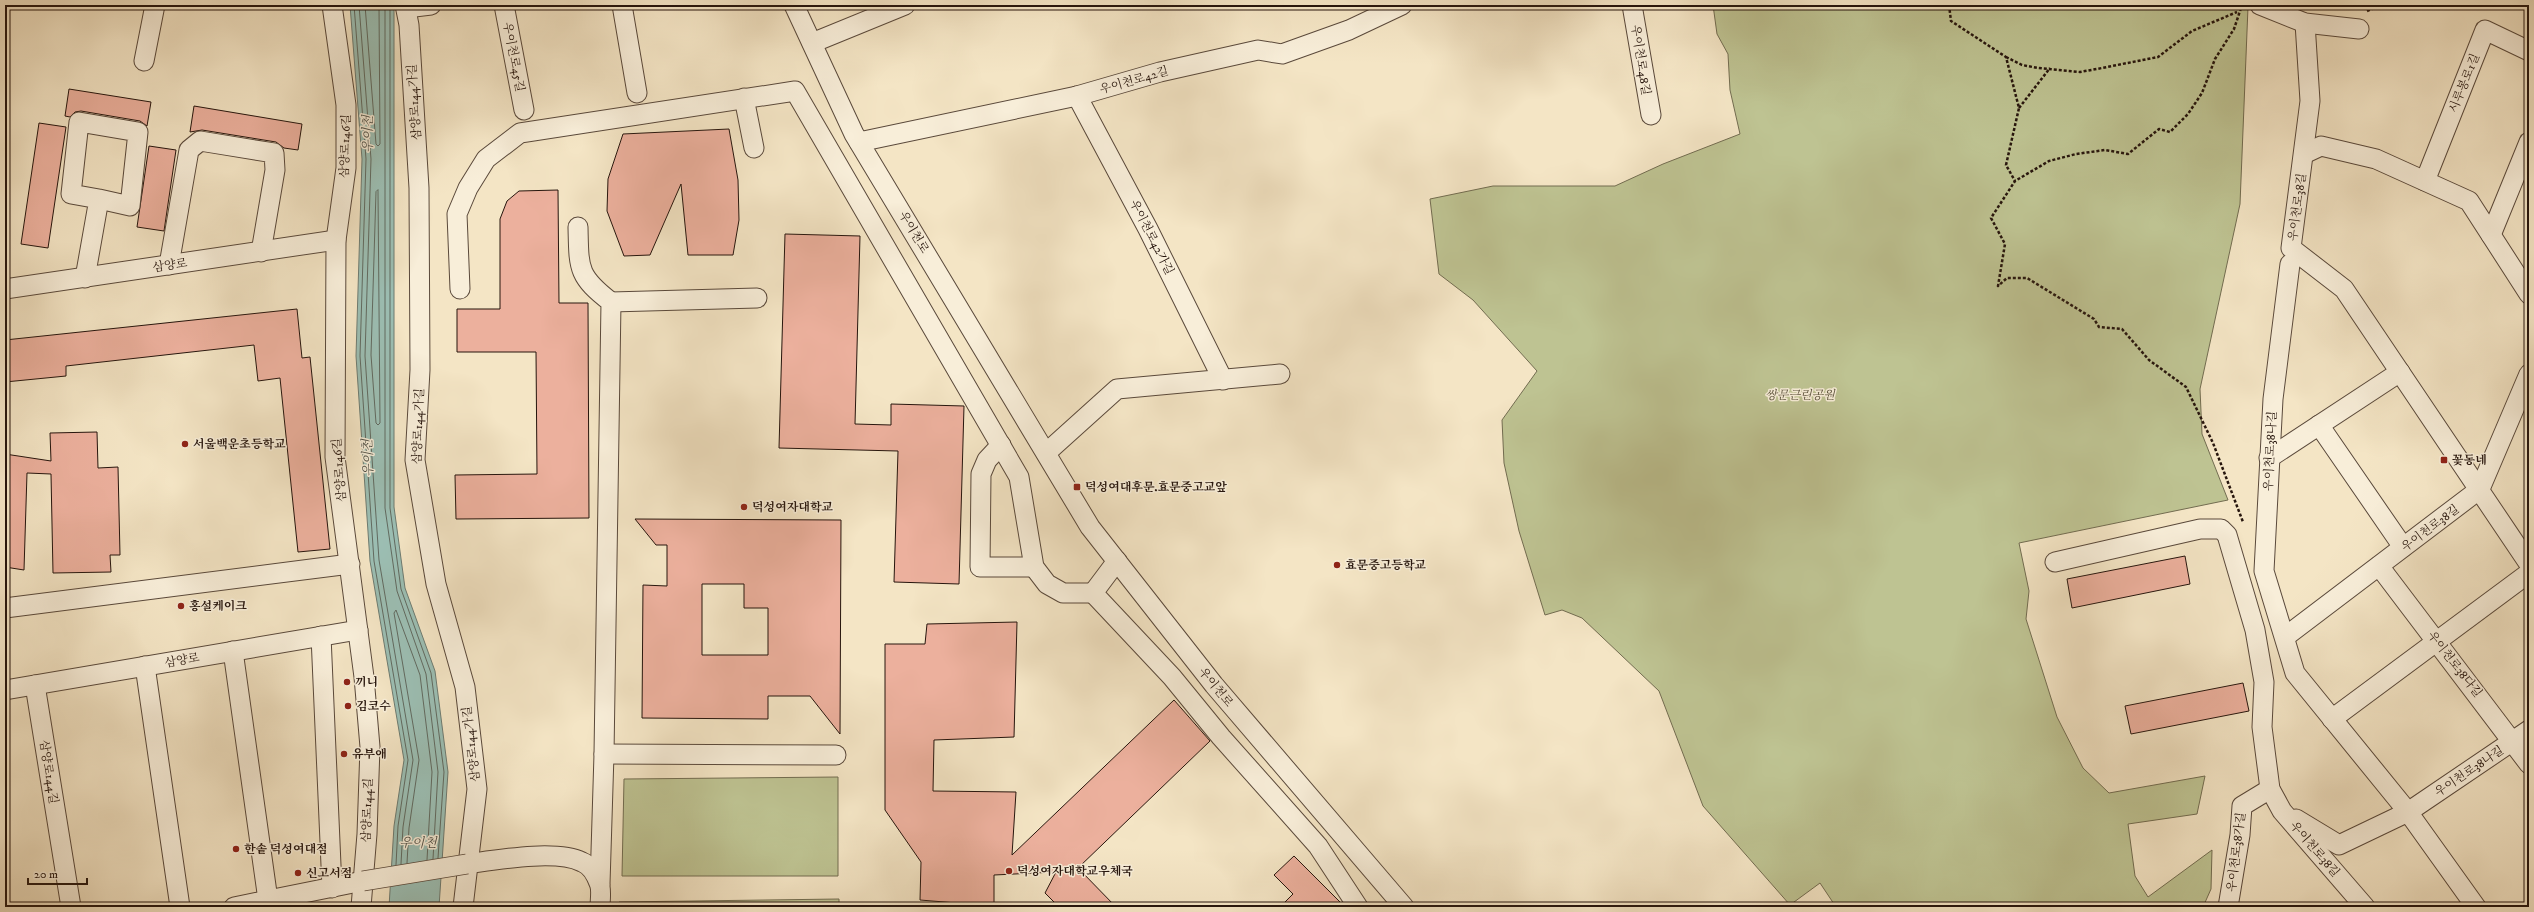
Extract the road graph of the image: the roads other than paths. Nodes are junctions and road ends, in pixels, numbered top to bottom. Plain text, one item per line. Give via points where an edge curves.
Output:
1 (155, 5) edge
2 (332, 5) edge
3 (431, 5) edge
4 (504, 5) edge
5 (622, 5) edge
6 (794, 5) edge
7 (905, 5) edge
8 (1402, 5) edge
9 (1632, 5) edge
10 (2260, 5) edge
11 (406, 6) edge
12 (2305, 23) junction
13 (2360, 29) dead end
14 (812, 43) junction
15 (2529, 51) edge
16 (144, 61) dead end
17 (637, 93) dead end
18 (1078, 96) junction
19 (744, 98) junction
20 (524, 110) dead end
21 (1650, 115) dead end
22 (860, 142) junction
23 (2529, 142) edge
24 (754, 148) dead end
25 (2304, 154) junction
26 (2425, 181) junction
27 (99, 198) junction
28 (578, 227) dead end
29 (2491, 235) junction
30 (336, 240) junction
31 (261, 252) junction
32 (2290, 264) dead end
33 (168, 265) junction
34 (85, 278) junction
35 (5, 289) edge
36 (460, 289) dead end
37 (2529, 294) edge
38 (757, 298) dead end
39 (611, 302) junction
40 (2400, 372) junction
41 (1280, 374) dead end
42 (2529, 374) edge
43 (1224, 380) junction
44 (2319, 425) junction
45 (1000, 445) junction
46 (1046, 453) junction
47 (2269, 458) junction
48 (2480, 489) junction
49 (2403, 547) junction
50 (1117, 561) junction
51 (2055, 562) dead end
52 (350, 564) junction
53 (2529, 564) edge
54 (2379, 566) junction
55 (1034, 567) junction
56 (2529, 573) edge
57 (1093, 593) junction
58 (5, 608) edge
59 (358, 630) junction
60 (321, 636) junction
61 (2285, 637) junction
62 (2437, 641) junction
63 (233, 651) junction
64 (145, 666) junction
65 (35, 685) junction
66 (5, 690) edge
67 (2332, 719) junction
68 (2529, 730) edge
69 (2514, 741) junction
70 (604, 754) junction
71 (836, 755) dead end
72 (2529, 764) edge
73 (2270, 789) junction
74 (2282, 811) junction
75 (2408, 812) junction
76 (467, 864) junction
77 (363, 881) junction
78 (600, 884) junction
79 (332, 888) junction
80 (268, 900) junction
81 (71, 907) edge
82 (180, 907) edge
83 (234, 907) edge
84 (361, 907) edge
85 (463, 907) edge
86 (600, 907) edge
87 (1358, 907) edge
88 (1404, 907) edge
89 (2228, 907) edge
90 (2365, 907) edge
91 (2476, 907) edge

1 - 16 street
2 - 30 street, 삼양로146길 via 346,105 346,168
3 - 11 street
4 - 20 street, 우이천로45길
5 - 17 street
6 - 14 street, 우이천로
7 - 14 street
8 - 18 street, 우이천로42길 via 1349,30 1282,54 1258,50 1160,72
9 - 21 street, 우이천로48길
10 - 12 street
11 - 76 street, 삼양로144가길 via 419,188 420,370 415,460 436,584 465,688 477,789
12 - 13 street
12 - 25 street, 우이천로38길 via 2310,101
14 - 22 street, 우이천로
15 - 26 street, 시루봉로1길 via 2485,30
18 - 22 street, 우이천로42길
18 - 43 street, 우이천로42가길
19 - 24 street
19 - 36 street via 520,133 486,160 468,188 457,214
19 - 45 street via 795,91
22 - 46 street, 우이천로
23 - 29 street
25 - 26 street via 2321,146 2376,159
25 - 40 street, 우이천로38길 via 2291,248 2344,289
26 - 29 street via 2469,201
27 - 27 street via 130,206 138,132 79,122 71,194
27 - 34 street
28 - 39 street via 580,267 591,287
29 - 37 street
30 - 31 street, 삼양로
30 - 52 street, 삼양로146길 via 335,457
31 - 33 street, 삼양로
31 - 33 street via 275,170 274,153 200,142 189,150
32 - 47 street, 우이천로38나길 via 2273,399
33 - 34 street, 삼양로
34 - 35 street, 삼양로
38 - 39 street
39 - 70 street
40 - 44 street
40 - 48 street, 우이천로38길
41 - 43 street
42 - 48 street
43 - 46 street via 1117,389
44 - 47 street
44 - 49 street
45 - 55 street via 1019,477
45 - 55 street via 987,460 981,474 980,567
46 - 50 street, 우이천로 via 1090,527
47 - 61 street, 우이천로38나길 via 2264,571
48 - 49 street, 우이천로38길
48 - 53 street, 우이천로38길
49 - 54 street, 우이천로38길
50 - 57 street
50 - 88 street, 우이천로 via 1214,685
51 - 73 street via 2200,529 2221,529 2231,542 2255,630 2264,682 2262,728
52 - 58 street
52 - 59 street, 삼양로144길
54 - 61 street
54 - 62 street, 우이천로38다길
55 - 57 street via 1047,584 1063,593
56 - 62 street
57 - 87 street via 1172,677 1221,737 1318,846
59 - 60 street, 삼양로
59 - 77 street, 삼양로144길 via 370,747
60 - 63 street, 삼양로
60 - 79 street
61 - 67 street, 우이천로38나길 via 2295,673
62 - 67 street
62 - 69 street, 우이천로38다길
63 - 64 street, 삼양로
63 - 80 street
64 - 65 street, 삼양로
64 - 82 street
65 - 66 street, 삼양로
65 - 81 street, 삼양로144길
67 - 75 street, 우이천로38나길
68 - 69 street, 우이천로38나길
69 - 72 street, 우이천로38다길
69 - 75 street, 우이천로38나길
70 - 71 street
70 - 78 street
73 - 74 street, 우이천로38길
73 - 89 street, 우이천로38가길 via 2242,806 2240,835
74 - 75 street, 우이천로38나길 via 2339,845
74 - 90 street, 우이천로38길
75 - 91 street, 우이천로38나길
76 - 77 street, bridge
76 - 78 street via 567,856 584,862
76 - 85 street, 삼양로144가길
77 - 79 street
77 - 84 street, 삼양로144길
78 - 86 street
79 - 80 street
80 - 83 street

